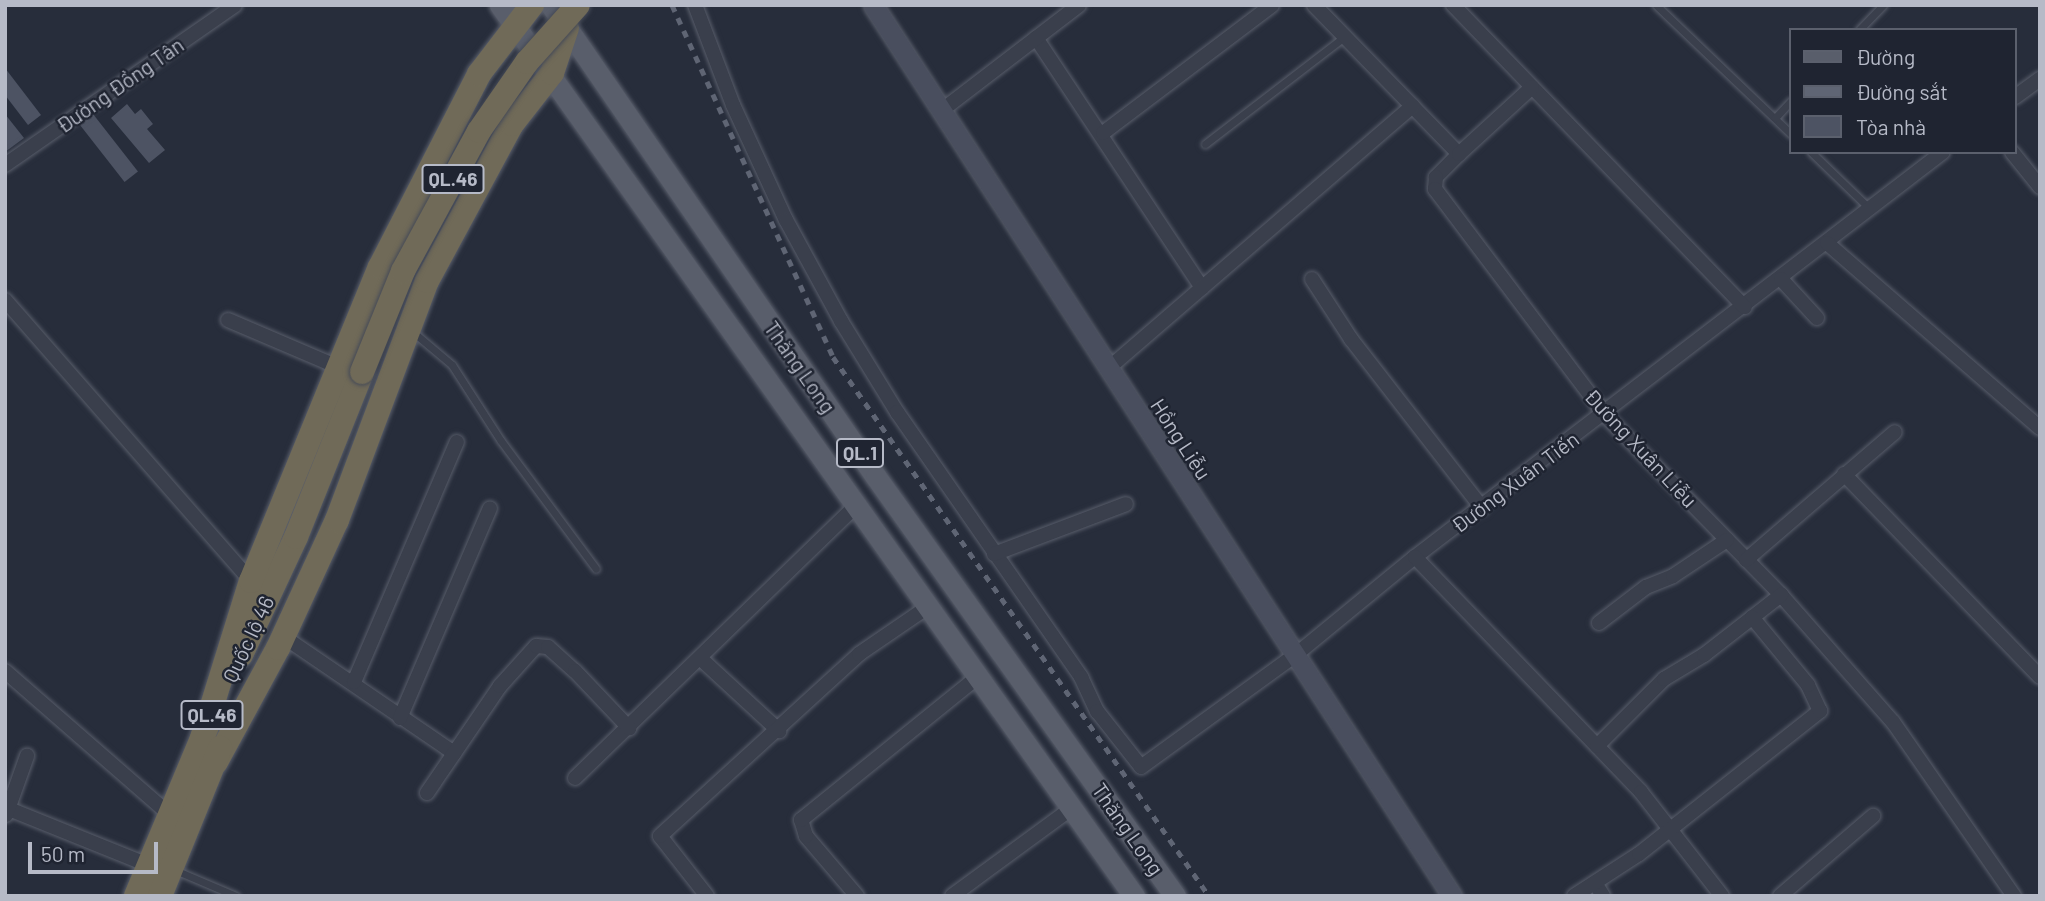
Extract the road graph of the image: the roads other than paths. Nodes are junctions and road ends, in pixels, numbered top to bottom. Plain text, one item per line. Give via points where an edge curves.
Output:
1 (235, 5) edge
2 (532, 5) edge
3 (551, 5) edge
4 (578, 5) edge
5 (695, 5) edge
6 (873, 5) edge
7 (1079, 5) edge
8 (1272, 5) edge
9 (1314, 5) edge
10 (1453, 5) edge
11 (1656, 5) edge
12 (1883, 5) edge
13 (507, 15) edge
14 (567, 28) junction
15 (1861, 28) edge
16 (1346, 36) junction
17 (1036, 37) junction
18 (552, 73) junction
19 (2040, 79) edge
20 (1532, 87) junction
21 (2017, 96) edge
22 (1790, 102) edge
23 (1412, 106) junction
24 (941, 111) junction
25 (1775, 118) junction
26 (1103, 133) junction
27 (1790, 133) edge
28 (1205, 144) dead end
29 (1459, 154) junction
30 (1813, 154) edge
31 (1940, 154) edge
32 (2014, 154) edge
33 (5, 164) edge
34 (2040, 187) edge
35 (1869, 208) junction
36 (1827, 243) junction
37 (1312, 279) dead end
38 (1781, 279) junction
39 (1202, 288) junction
40 (5, 300) edge
41 (1745, 307) junction
42 (1817, 318) dead end
43 (228, 320) dead end
44 (409, 330) junction
45 (338, 367) junction
46 (1109, 368) junction
47 (1605, 415) junction
48 (2040, 428) edge
49 (1895, 432) dead end
50 (457, 442) dead end
51 (1844, 474) junction
52 (1126, 504) dead end
53 (856, 506) junction
54 (490, 508) dead end
55 (1482, 508) junction
56 (296, 537) junction
57 (1727, 540) junction
58 (994, 554) junction
59 (1415, 557) junction
60 (1746, 560) junction
61 (596, 569) dead end
62 (251, 581) junction
63 (1781, 596) junction
64 (929, 606) junction
65 (1752, 617) junction
66 (1599, 623) dead end
67 (284, 636) junction
68 (1298, 653) junction
69 (1005, 656) junction
70 (700, 658) junction
71 (5, 671) edge
72 (980, 676) junction
73 (2040, 677) edge
74 (354, 682) junction
75 (400, 718) junction
76 (629, 728) junction
77 (779, 731) junction
78 (201, 738) junction
79 (1597, 746) junction
80 (454, 753) junction
81 (27, 756) dead end
82 (216, 762) junction
83 (575, 778) dead end
84 (427, 793) dead end
85 (1072, 808) junction
86 (7, 813) edge
87 (168, 813) junction
88 (1873, 816) dead end
89 (1672, 829) junction
90 (160, 867) junction
91 (1594, 883) junction
92 (136, 896) edge
93 (160, 896) edge
94 (236, 896) edge
95 (707, 896) edge
96 (857, 896) edge
97 (952, 896) edge
98 (1134, 896) edge
99 (1175, 896) edge
100 (1452, 896) edge
101 (1574, 896) edge
102 (1603, 896) edge
103 (1722, 896) edge
104 (1780, 896) edge
105 (2014, 896) edge

1 - 33 street, Đường Đồng Tân
2 - 13 highway
3 - 14 main road, Thăng Long / QL.1
4 - 56 highway, Quốc lộ 46 / QL.46, bridge via 527,62 479,131 403,271
5 - 58 street via 733,105 806,258 874,378
6 - 24 street, Hồng Liễu
7 - 17 street
8 - 26 street
9 - 16 street
10 - 20 street
11 - 25 lane
12 - 15 lane
13 - 18 main road, Thăng Long / QL.1
13 - 45 highway via 380,267
14 - 18 highway
14 - 69 main road, Thăng Long / QL.1
16 - 23 street
16 - 28 lane
17 - 24 street
17 - 26 street
18 - 44 highway via 512,124 462,211
18 - 53 main road, Thăng Long / QL.1
19 - 21 street
20 - 29 street, Đường Xuân Liễu
20 - 41 street
22 - 25 lane
23 - 29 street
23 - 39 street
24 - 46 street, Hồng Liễu
25 - 27 lane
26 - 39 street
29 - 47 street, Đường Xuân Liễu via 1436,177 1435,189
30 - 35 lane
31 - 35 street, Đường Xuân Tiến
32 - 34 street
35 - 36 street, Đường Xuân Tiến
36 - 38 street, Đường Xuân Tiến
36 - 48 street
37 - 55 street via 1351,339
38 - 41 street, Đường Xuân Tiến
38 - 42 street
39 - 46 street
40 - 62 street
41 - 47 street, Đường Xuân Tiến
43 - 45 street
44 - 61 lane via 452,365 501,441
44 - 67 highway via 337,520
45 - 62 highway
46 - 68 street, Hồng Liễu via 1267,614
47 - 55 street, Đường Xuân Tiến
47 - 57 street, Đường Xuân Liễu
49 - 51 street
50 - 74 street
51 - 60 street
51 - 73 street
52 - 58 street
53 - 64 main road, Thăng Long / QL.1
53 - 70 street
54 - 75 street
55 - 59 street, Đường Xuân Tiến
56 - 78 highway, Quốc lộ 46 / QL.46
56 - 82 highway, Quốc lộ 46 / QL.46
57 - 60 street, Đường Xuân Liễu
57 - 66 street via 1674,576 1646,587
58 - 68 street, Đường Xuân Tiến via 1135,763 1143,768
59 - 68 street, Đường Xuân Tiến
59 - 79 street
60 - 63 street, Đường Xuân Liễu
62 - 78 highway
63 - 65 street
63 - 105 street, Đường Xuân Liễu via 1893,722
64 - 72 main road, Thăng Long / QL.1
64 - 77 street via 859,654
65 - 79 street via 1664,680
65 - 89 street via 1814,692 1820,710
67 - 74 street
67 - 82 highway
68 - 100 street, Hồng Liễu
69 - 72 main road
69 - 99 main road, Thăng Long / QL.1
70 - 76 street
70 - 77 street
71 - 87 street
72 - 85 main road, Thăng Long / QL.1
72 - 96 street via 801,820 806,836
74 - 75 street
75 - 80 street
76 - 80 street via 575,671 548,647 537,646 500,687
76 - 83 street
77 - 95 street via 660,836
78 - 87 highway, Quốc lộ 46 / QL.46
79 - 89 street
80 - 84 street
81 - 86 street
82 - 90 highway, Quốc lộ 46 / QL.46
85 - 97 street
85 - 98 main road, Thăng Long / QL.1
86 - 90 street
87 - 90 highway, Quốc lộ 46 / QL.46
88 - 104 street
89 - 91 street
89 - 103 street
90 - 92 highway, Quốc lộ 46 / QL.46
90 - 93 highway, Quốc lộ 46 / QL.46
90 - 94 lane
91 - 101 street
91 - 102 street

